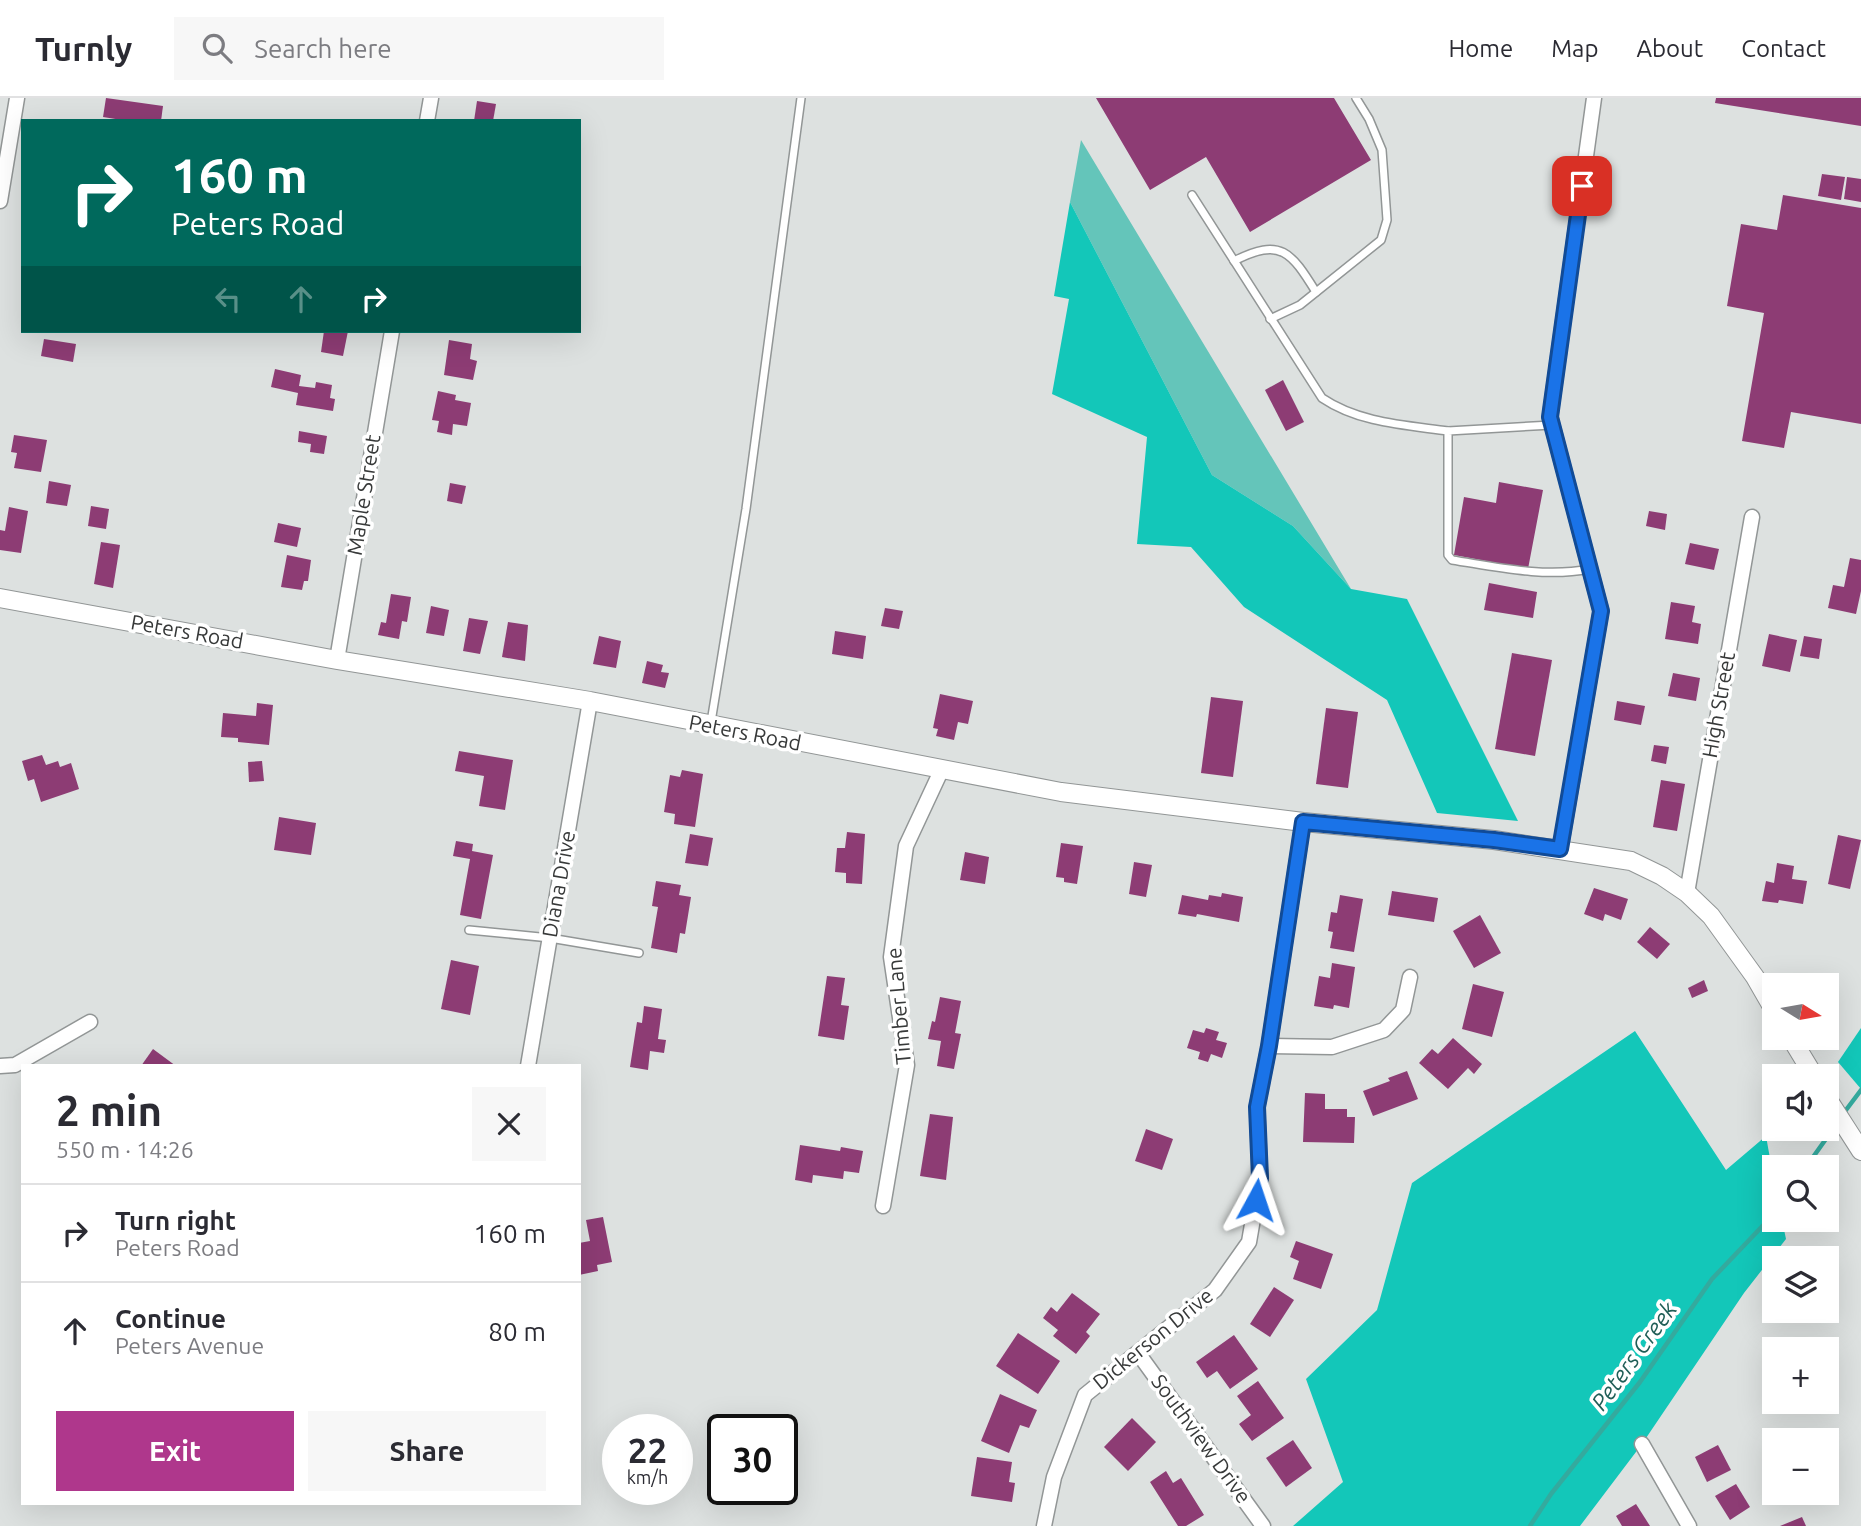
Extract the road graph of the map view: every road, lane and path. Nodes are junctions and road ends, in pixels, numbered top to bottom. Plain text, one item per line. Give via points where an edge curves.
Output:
1 (17, 98) edge
2 (431, 98) edge
3 (801, 98) edge
4 (1356, 98) edge
5 (1594, 98) edge
6 (427, 119) edge
7 (1192, 195) dead end
8 (0, 201) edge
9 (1234, 261) junction
10 (1316, 292) junction
11 (1270, 318) junction
12 (392, 333) edge
13 (1552, 425) junction
14 (1448, 431) junction
15 (1752, 517) dead end
16 (1590, 568) junction
17 (0, 598) edge
18 (337, 660) junction
19 (590, 701) junction
20 (710, 726) junction
21 (941, 771) junction
22 (1303, 822) junction
23 (1560, 849) junction
24 (1687, 892) junction
25 (469, 930) dead end
26 (550, 938) junction
27 (639, 953) dead end
28 (1410, 977) dead end
29 (1762, 989) edge
30 (90, 1022) dead end
31 (1269, 1046) junction
32 (528, 1064) edge
33 (0, 1066) edge
34 (1839, 1116) edge
35 (1861, 1150) edge
36 (883, 1206) dead end
37 (1138, 1353) junction
38 (1642, 1444) dead end
39 (1044, 1526) edge
40 (1263, 1526) edge
41 (1689, 1526) edge

1 - 8 street
2 - 6 street
3 - 20 lane via 747,509
4 - 10 lane via 1382,150 1387,220 1381,240
5 - 13 street
7 - 9 lane
9 - 10 lane via 1255,250 1285,253 1297,262
9 - 11 lane
10 - 11 lane
11 - 14 lane via 1322,398 1338,409 1382,422
12 - 18 street, Maple Street
13 - 14 lane
13 - 16 street
14 - 16 lane via 1446,548 1452,560 1568,573
15 - 24 street, High Street
16 - 23 street via 1601,611
17 - 18 street, Peters Road
18 - 19 street, Peters Road
19 - 20 street, Peters Road
19 - 26 street, Diana Drive
20 - 21 street, Peters Road
21 - 22 street, Peters Road via 1061,792
21 - 36 street, Timber Lane via 906,846 891,957 907,1065
22 - 23 street, Peters Road
22 - 31 street, Dickerson Drive
23 - 24 street, Peters Road via 1631,861
24 - 29 street, Peters Road via 1710,916
25 - 26 lane
26 - 27 lane
26 - 32 street, Diana Drive
28 - 31 street via 1403,1010 1384,1030 1332,1047
30 - 33 street via 15,1065
31 - 37 street, Dickerson Drive via 1257,1107 1260,1178 1249,1242 1215,1290
34 - 35 street
37 - 39 street, Dickerson Drive via 1084,1395 1054,1477
37 - 40 street, Southview Drive
38 - 41 street

